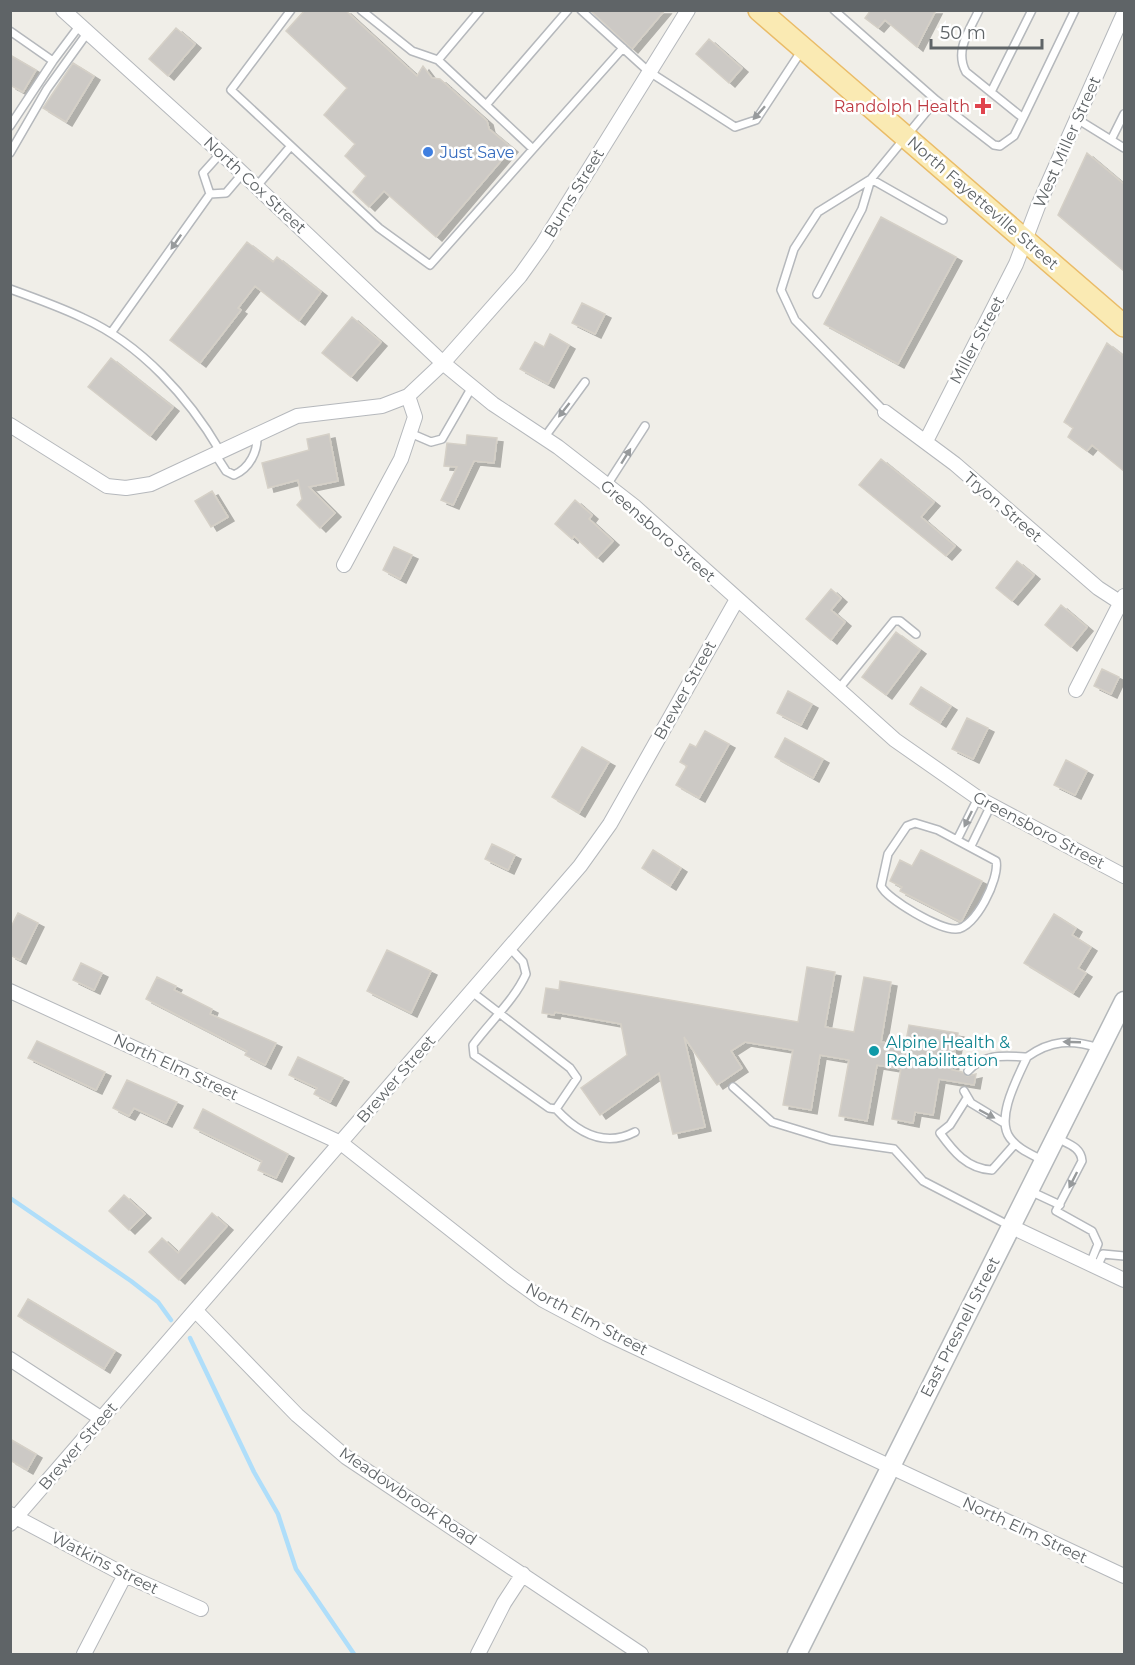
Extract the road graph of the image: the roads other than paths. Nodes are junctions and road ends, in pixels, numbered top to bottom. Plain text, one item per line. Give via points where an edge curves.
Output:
1 (291, 10) edge
2 (480, 10) edge
3 (568, 10) edge
4 (581, 10) edge
5 (688, 10) edge
6 (759, 10) edge
7 (834, 10) edge
8 (979, 10) edge
9 (1032, 10) edge
10 (1075, 10) edge
11 (364, 12) edge
12 (1125, 13) edge
13 (76, 19) edge
14 (10, 31) edge
15 (622, 48) junction
16 (797, 57) junction
17 (438, 60) junction
18 (53, 61) junction
19 (648, 72) junction
20 (990, 92) junction
21 (936, 100) junction
22 (486, 105) junction
23 (1125, 114) edge
24 (1023, 118) junction
25 (1077, 119) junction
26 (10, 126) edge
27 (906, 136) junction
28 (1111, 140) junction
29 (290, 147) junction
30 (1125, 147) edge
31 (533, 149) junction
32 (10, 153) edge
33 (221, 153) junction
34 (243, 173) junction
35 (871, 179) junction
36 (257, 186) junction
37 (210, 194) junction
38 (943, 220) dead end
39 (1026, 238) junction
40 (10, 289) edge
41 (817, 294) dead end
42 (1125, 326) edge
43 (111, 333) junction
44 (443, 363) junction
45 (585, 382) dead end
46 (472, 387) junction
47 (408, 396) junction
48 (885, 412) joint
49 (10, 425) edge
50 (645, 426) dead end
51 (410, 433) junction
52 (257, 435) junction
53 (544, 438) junction
54 (926, 441) junction
55 (217, 453) junction
56 (607, 485) junction
57 (344, 565) dead end
58 (1123, 600) edge
59 (736, 601) junction
60 (916, 634) dead end
61 (1076, 690) dead end
62 (837, 691) junction
63 (978, 798) junction
64 (991, 805) junction
65 (957, 840) junction
66 (971, 846) junction
67 (1125, 876) edge
68 (510, 948) junction
69 (10, 991) edge
70 (472, 992) junction
71 (1125, 1001) edge
72 (497, 1012) junction
73 (1101, 1048) junction
74 (1027, 1057) junction
75 (968, 1071) dead end
76 (734, 1087) dead end
77 (556, 1109) junction
78 (1004, 1123) junction
79 (635, 1132) dead end
80 (1057, 1138) junction
81 (340, 1143) junction
82 (1018, 1146) junction
83 (1045, 1161) junction
84 (1030, 1191) junction
85 (1060, 1205) junction
86 (1012, 1227) junction
87 (1125, 1257) edge
88 (1094, 1266) junction
89 (1125, 1280) edge
90 (196, 1311) junction
91 (10, 1359) edge
92 (102, 1419) junction
93 (891, 1467) junction
94 (13, 1518) edge
95 (523, 1574) junction
96 (125, 1575) junction
97 (1125, 1576) edge
98 (201, 1609) dead end
99 (84, 1654) edge
100 (478, 1654) edge
101 (641, 1654) edge
102 (797, 1654) edge

1 - 29 lane via 231,90
2 - 17 lane
3 - 22 lane
4 - 15 lane
5 - 19 street, Burns Street
6 - 16 main road, North Fayetteville Street
7 - 21 lane
8 - 20 lane via 960,51 961,63
9 - 20 lane
10 - 24 lane
11 - 17 lane via 412,51
12 - 25 street, West Miller Street
13 - 18 lane
13 - 32 lane via 47,89
13 - 33 street, North Cox Street
14 - 18 lane
15 - 19 lane
15 - 31 lane
16 -> 19 lane via 756,120 735,127
16 - 27 main road, North Fayetteville Street
17 - 22 lane
18 - 26 lane
19 - 44 street, Burns Street via 542,245 520,276
20 - 24 lane
21 - 24 lane via 994,145 1000,146 1014,136
21 - 27 lane
22 - 31 lane
23 - 28 lane
25 - 28 lane
25 - 39 street, West Miller Street
27 - 35 lane
27 - 39 main road, North Fayetteville Street
28 - 30 lane
29 - 31 lane via 379,228 430,265
29 - 36 lane
33 - 34 street, North Cox Street
33 - 37 lane via 203,173
34 - 36 street, North Cox Street
34 - 37 lane via 226,193
35 - 38 lane
35 - 41 lane via 862,209
35 - 48 lane via 818,212 794,249 781,290 795,320
36 - 44 street, North Cox Street
37 -> 43 lane
39 - 42 main road, North Fayetteville Street
39 - 54 street, Miller Street
40 - 43 lane via 85,318
43 - 55 lane via 177,391 198,415
44 - 46 street, Greensboro Street
44 - 47 street
45 -> 53 lane
46 - 51 lane via 442,439 431,442
46 - 53 street, Greensboro Street
47 - 51 street via 415,417
47 - 52 street via 382,406 297,416
48 - 54 street, Tryon Street
49 - 55 street via 107,486 151,484
56 -> 50 lane
51 - 57 street via 401,459
52 - 55 street
52 - 55 lane via 258,446 242,471 234,475 226,471
53 - 56 street, Greensboro Street
54 - 58 street, Tryon Street via 1098,588
56 - 59 street, Greensboro Street
58 - 61 street
59 - 62 street, Greensboro Street
59 - 68 street, Brewer Street via 610,825
60 - 62 lane via 900,621 894,621
62 - 63 street, Greensboro Street via 895,740
63 - 64 street, Greensboro Street
63 -> 65 lane
64 - 66 lane
64 - 67 street, Greensboro Street
65 - 66 lane
65 - 66 lane via 921,824 907,826 888,854 881,885 884,892 910,909 958,930 970,923 998,869 996,861
68 - 70 street, Brewer Street
68 - 72 lane via 523,962 526,974 519,990
69 - 81 street, North Elm Street
70 - 72 lane
70 - 81 street, Brewer Street
71 - 73 main road, East Presnell Street
72 - 77 lane via 570,1068 577,1078
72 - 77 lane via 473,1045 474,1055 549,1108
73 -> 74 lane via 1067,1041 1042,1046
73 - 80 main road, East Presnell Street
74 - 75 lane via 989,1057
74 - 78 lane
76 - 86 lane via 772,1122 831,1140 894,1149 923,1181
77 - 79 lane via 575,1127 596,1138
78 - 82 lane via 1008,1136
82 -> 78 lane via 992,1170 974,1166 952,1150 940,1133 950,1125 965,1094 980,1111
80 - 83 main road, East Presnell Street
80 -> 85 lane via 1078,1149 1082,1161
81 - 90 street, Brewer Street
81 - 93 street, North Elm Street via 450,1232 543,1300
82 - 83 lane
83 - 84 main road, East Presnell Street
84 - 85 lane
84 - 86 main road, East Presnell Street
85 - 88 lane via 1056,1211 1092,1231 1098,1244
86 - 88 street
86 - 93 main road, East Presnell Street
87 - 88 lane via 1103,1254
88 - 89 street
90 - 92 street, Brewer Street
90 - 95 street, Meadowbrook Road via 297,1415 346,1457
91 - 92 street
92 - 94 street, Brewer Street
93 - 97 street, North Elm Street
93 - 102 main road, East Presnell Street
94 - 96 street, Watkins Street
95 - 100 street
95 - 101 street, Meadowbrook Road
96 - 98 street, Watkins Street
96 - 99 street

